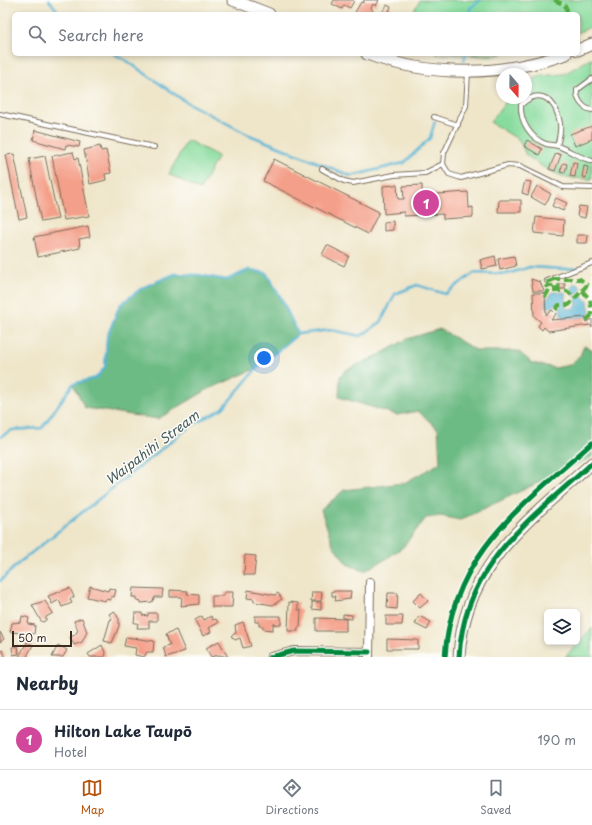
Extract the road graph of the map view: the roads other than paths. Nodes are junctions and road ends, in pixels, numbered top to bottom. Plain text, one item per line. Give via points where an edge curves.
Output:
1 (233, 0) edge
2 (264, 12) edge
3 (592, 44) edge
4 (580, 49) edge
5 (374, 56) edge
6 (560, 56) edge
7 (468, 72) junction
8 (592, 79) edge
9 (592, 110) edge
10 (0, 114) edge
11 (434, 117) dead end
12 (458, 124) junction
13 (557, 146) junction
14 (154, 147) dead end
15 (592, 161) edge
16 (443, 164) junction
17 (322, 169) dead end
18 (592, 188) edge
19 (592, 262) edge
20 (547, 281) dead end
21 (592, 463) edge
22 (370, 582) dead end
23 (369, 654) edge
24 (271, 657) edge
25 (459, 657) edge

1 - 2 main road
3 - 4 main road
5 - 7 main road via 418,68
6 - 7 main road via 524,67
7 - 12 lane via 466,106
8 - 9 lane via 577,90 576,94 587,110
10 - 14 lane
11 - 12 lane
12 - 16 lane via 444,153
13 - 13 lane via 546,144 526,127 520,116 521,105 525,101 540,96 548,98 553,105 560,124
13 - 15 lane
16 - 17 lane via 425,173 394,175 353,183
16 - 18 lane via 449,174 461,178 508,166 520,166 563,187
19 - 20 lane
21 - 25 main road via 524,526 486,570 473,594 463,624
22 - 23 street
23 - 24 street via 294,651

